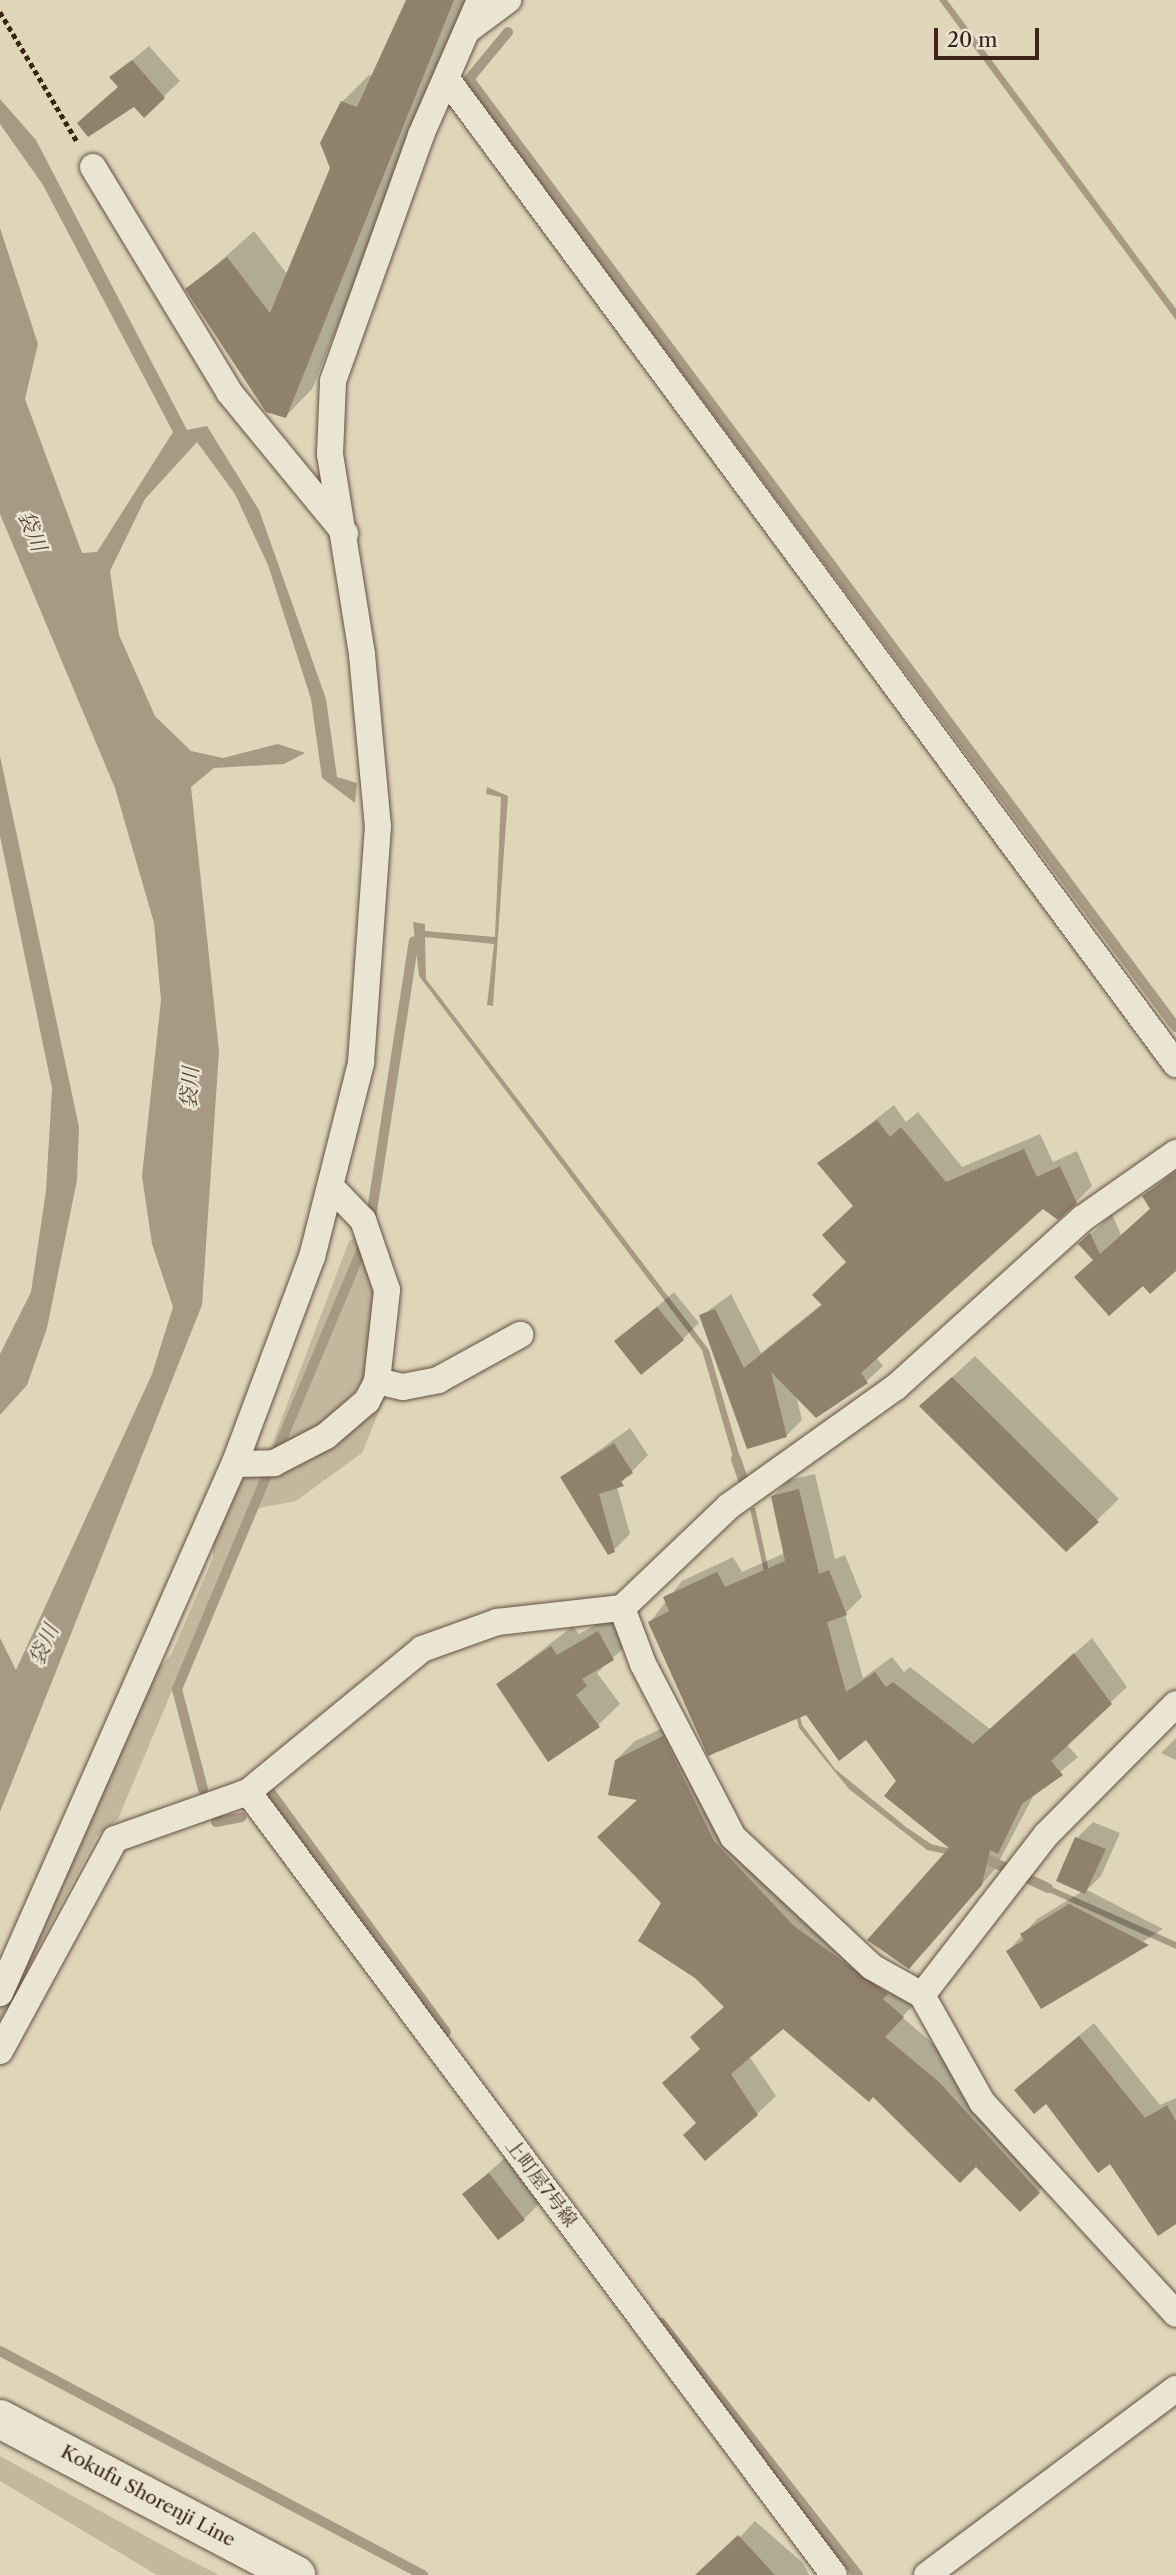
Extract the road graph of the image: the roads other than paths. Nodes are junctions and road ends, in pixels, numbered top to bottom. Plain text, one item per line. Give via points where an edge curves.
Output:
1 (480, 0) edge
2 (508, 0) edge
3 (467, 30) junction
4 (449, 82) junction
5 (93, 167) road end
6 (345, 533) junction
7 (1176, 1063) edge
8 (1176, 1153) edge
9 (330, 1186) junction
10 (520, 1335) dead end
11 (377, 1381) junction
12 (234, 1464) junction
13 (622, 1608) junction
14 (1176, 1704) edge
15 (247, 1792) junction
16 (0, 1993) edge
17 (922, 1996) junction
18 (0, 2051) edge
19 (1176, 2314) edge
20 (1176, 2389) edge
21 (0, 2419) edge
22 (296, 2575) edge
23 (834, 2575) edge
24 (927, 2575) edge

1 - 3 street
2 - 3 street
3 - 4 street
4 - 6 street via 421,135 333,381 330,454
4 - 7 street
5 - 6 street via 229,392
6 - 9 street via 378,827 361,1063
8 - 13 street via 1083,1219 896,1387 729,1506
9 - 11 street via 363,1220 387,1290
9 - 12 street via 312,1257
10 - 11 street via 438,1380 402,1387
11 - 12 street via 367,1401 326,1437 274,1463
12 - 16 street
13 - 15 street via 497,1622 422,1649
13 - 17 street via 643,1664 733,1837 872,1967
14 - 17 street via 1047,1834
15 - 18 street via 115,1839
15 - 23 street, 上町屋7号線
17 - 19 street via 982,2102
20 - 24 street
21 - 22 main road, Kokufu Shorenji Line

